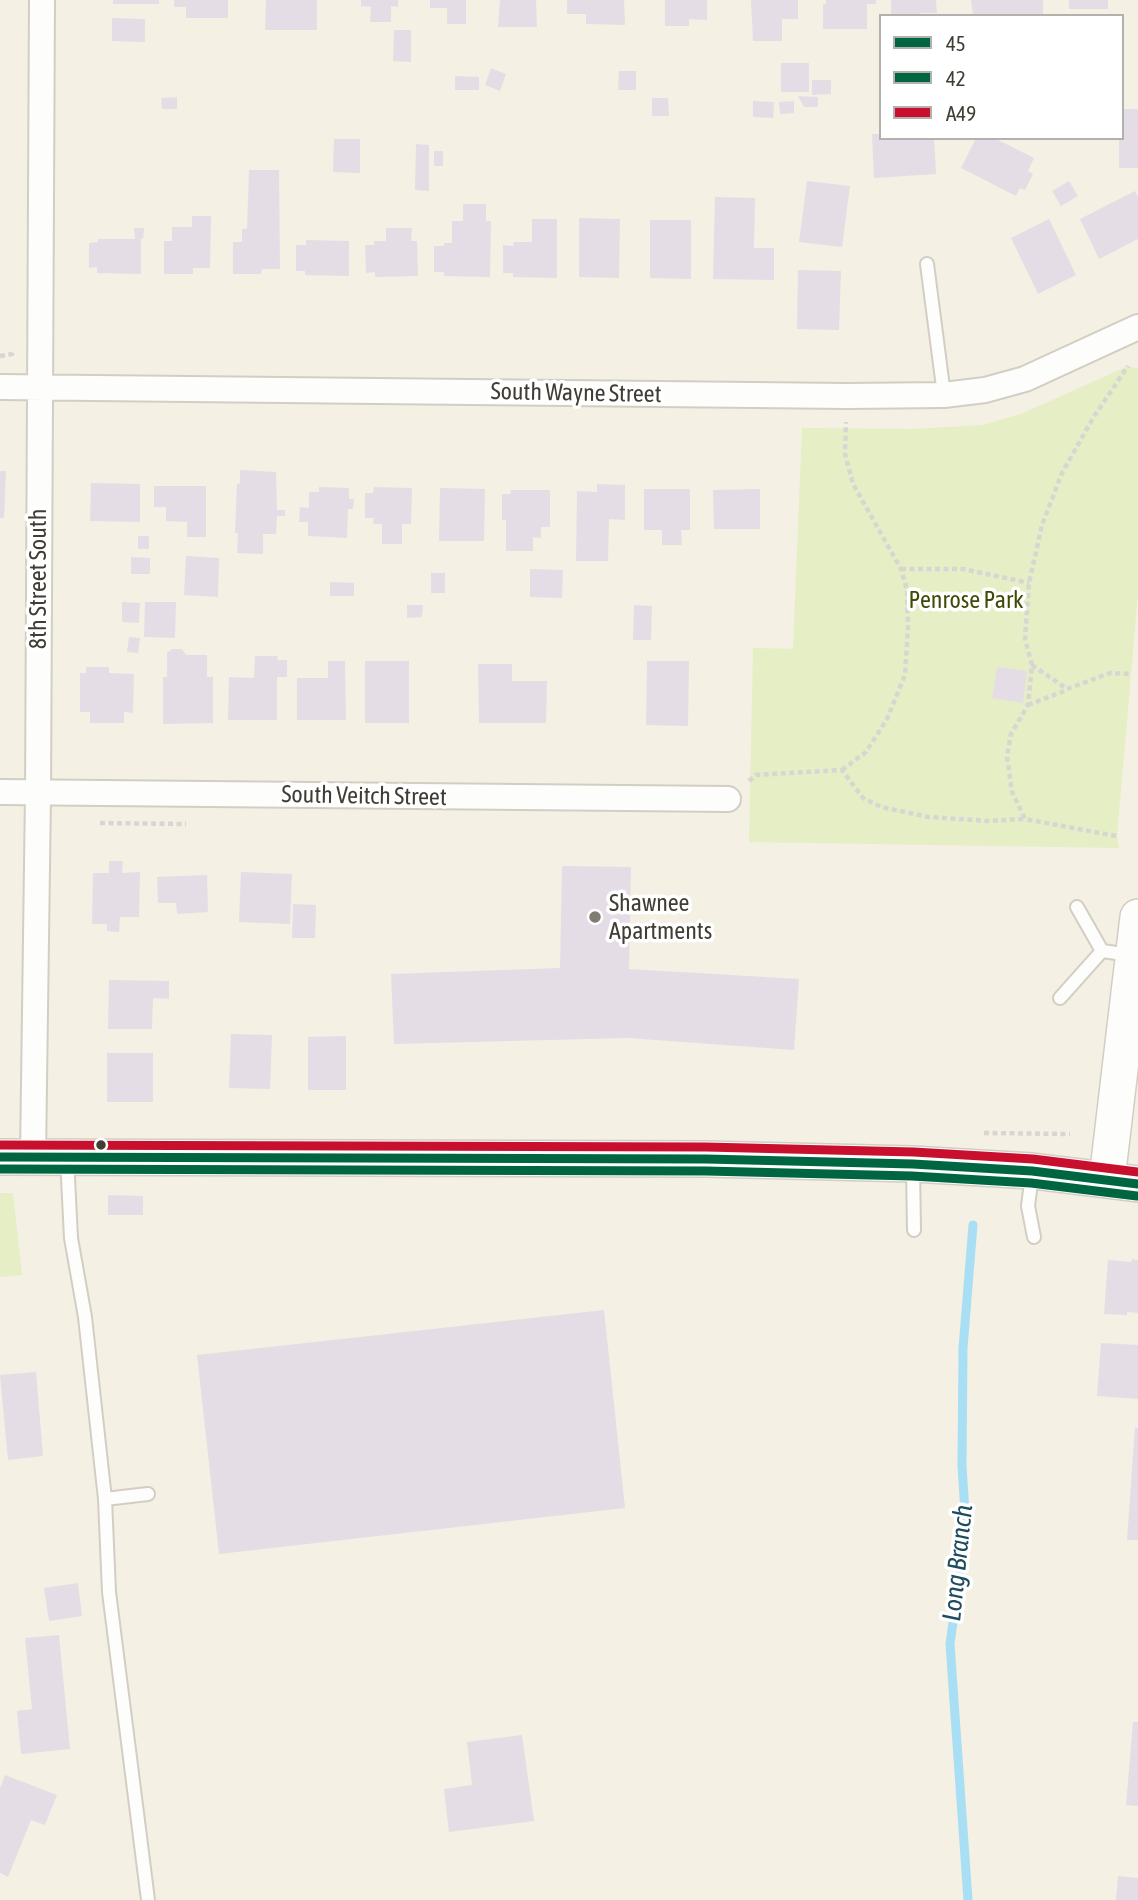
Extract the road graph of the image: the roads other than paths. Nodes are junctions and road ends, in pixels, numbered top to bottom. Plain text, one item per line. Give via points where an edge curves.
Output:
1 (42, 0) edge
2 (927, 264) dead end
3 (1138, 327) edge
4 (0, 387) edge
5 (40, 387) junction
6 (944, 395) junction
7 (0, 792) edge
8 (38, 793) junction
9 (728, 799) road end
10 (1077, 907) dead end
11 (1138, 917) edge
12 (1125, 954) edge
13 (1060, 998) dead end
14 (16, 1157) edge
15 (67, 1157) junction
16 (913, 1164) junction
17 (1032, 1171) junction
18 (1122, 1181) edge
19 (914, 1230) dead end
20 (1034, 1237) dead end
21 (148, 1494) dead end
22 (105, 1499) junction
23 (148, 1900) edge

1 - 5 street, 8th Street South
2 - 6 lane
3 - 6 street, South Wayne Street via 1026,379
4 - 5 street, South Wayne Street
5 - 6 street, South Wayne Street
5 - 8 street, 8th Street South
7 - 8 street, South Veitch Street
8 - 9 street, South Veitch Street
8 - 14 street, 8th Street South
10 - 12 lane
11 - 12 street
12 - 13 lane
12 - 18 street
14 - 15 street
15 - 16 street
15 - 22 lane via 71,1238 85,1317
16 - 17 street
16 - 19 lane
17 - 18 street
17 - 20 lane via 1028,1206
21 - 22 lane
22 - 23 lane via 109,1592

